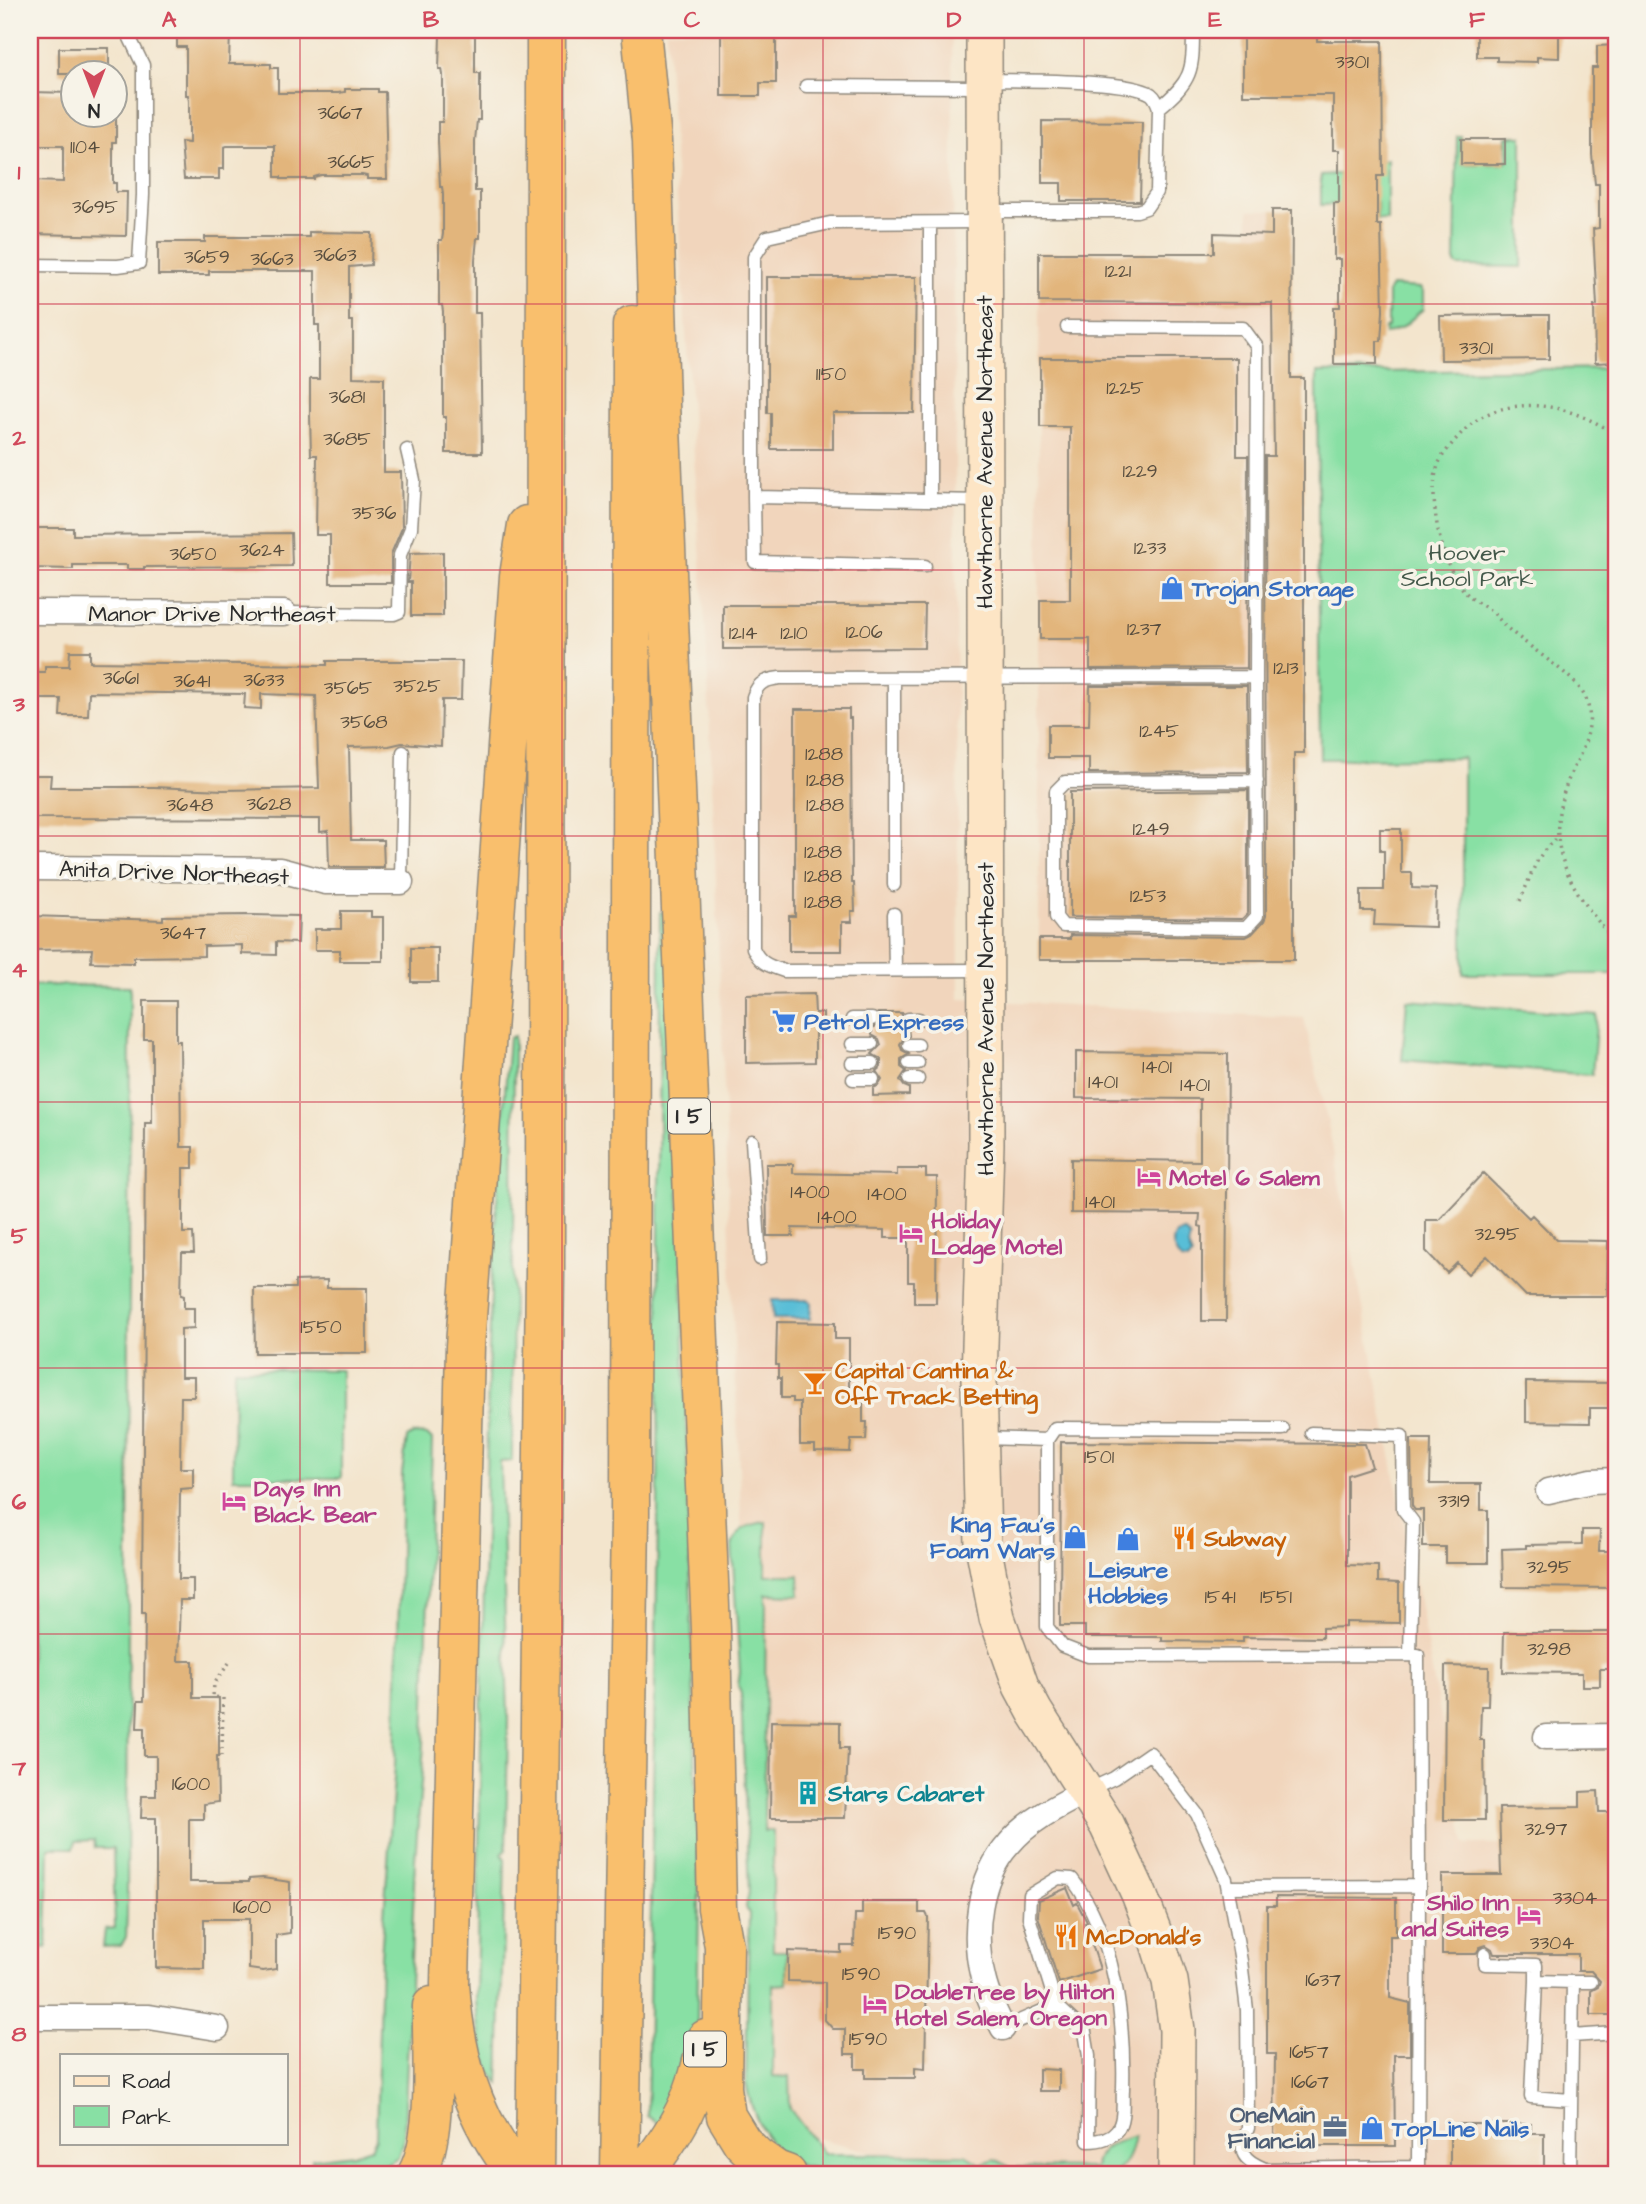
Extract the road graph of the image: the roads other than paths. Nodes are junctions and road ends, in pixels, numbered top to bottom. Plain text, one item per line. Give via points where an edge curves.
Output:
1 (126, 30) edge
2 (546, 30) edge
3 (631, 30) edge
4 (641, 30) edge
5 (985, 30) edge
6 (1193, 30) edge
7 (984, 83) junction
8 (806, 86) dead end
9 (1159, 108) junction
10 (985, 216) junction
11 (930, 223) junction
12 (30, 265) edge
13 (1067, 327) dead end
14 (546, 399) junction
15 (407, 450) dead end
16 (754, 497) junction
17 (930, 500) junction
18 (984, 501) junction
19 (925, 566) dead end
20 (30, 612) edge
21 (284, 613) joint
22 (1256, 677) junction
23 (894, 678) junction
24 (984, 678) junction
25 (403, 752) dead end
26 (1256, 781) junction
27 (30, 868) edge
28 (401, 882) joint
29 (894, 885) dead end
30 (894, 914) dead end
31 (895, 970) junction
32 (985, 970) junction
33 (852, 1019) dead end
34 (872, 1019) dead end
35 (852, 1044) dead end
36 (872, 1044) dead end
37 (852, 1063) dead end
38 (873, 1063) dead end
39 (853, 1079) dead end
40 (873, 1079) dead end
41 (752, 1141) dead end
42 (760, 1259) dead end
43 (1283, 1429) dead end
44 (1311, 1433) dead end
45 (980, 1438) junction
46 (1047, 1440) junction
47 (1616, 1480) edge
48 (1548, 1491) dead end
49 (1410, 1655) junction
50 (1616, 1735) edge
51 (1546, 1737) dead end
52 (1085, 1792) junction
53 (1419, 1886) junction
54 (451, 1887) junction
55 (1228, 1887) junction
56 (717, 1908) junction
57 (1485, 1954) dead end
58 (1536, 1981) junction
59 (1573, 1982) junction
60 (1591, 1982) dead end
61 (1056, 2005) junction
62 (30, 2017) edge
63 (217, 2028) dead end
64 (1003, 2028) joint
65 (1616, 2033) edge
66 (1572, 2036) junction
67 (1571, 2100) junction
68 (417, 2174) edge
69 (518, 2174) edge
70 (535, 2174) edge
71 (620, 2174) edge
72 (643, 2174) edge
73 (787, 2174) edge
74 (1176, 2174) edge
75 (1570, 2174) edge

1 - 12 lane via 143,65 139,263
2 - 14 highway
3 - 71 highway via 630,1491
4 - 56 highway, I 5 via 652,141 711,1630
5 - 7 main road, Hawthorne Avenue Northeast
6 - 9 lane via 1193,63 1181,89
7 - 8 lane
7 - 9 lane via 1079,82 1125,87 1148,92
7 - 10 main road, Hawthorne Avenue Northeast
9 - 10 lane via 1157,192 1146,208
10 - 11 lane
10 - 18 main road, Hawthorne Avenue Northeast
11 - 16 lane via 830,223 767,237 754,257
11 - 17 lane
13 - 22 lane via 1242,328 1257,347
14 - 54 highway via 519,576 473,1223
14 - 70 highway via 545,1269
15 - 21 lane, Manor Drive Northeast via 414,480 411,528 400,555 399,612
16 - 17 lane
16 - 19 lane via 755,562
17 - 18 lane
18 - 24 main road, Hawthorne Avenue Northeast
20 - 21 street, Manor Drive Northeast
22 - 24 lane
22 - 26 lane
23 - 24 lane
23 - 29 lane
23 - 31 lane via 780,678 757,686 753,697 753,948 757,958 784,971
24 - 32 main road, Hawthorne Avenue Northeast
25 - 28 lane
26 - 26 lane via 1257,916 1246,928 1063,926 1056,917 1056,791 1065,782
27 - 28 street, Anita Drive Northeast via 281,870 325,882
30 - 31 lane
31 - 32 lane
32 - 45 main road, Hawthorne Avenue Northeast
33 - 34 lane
35 - 36 lane
37 - 38 lane
39 - 40 lane
41 - 42 lane
43 - 46 lane via 1055,1428
44 - 49 lane via 1402,1436 1403,1509 1413,1522
45 - 46 lane
45 - 52 main road, Hawthorne Avenue Northeast via 983,1545 997,1618 1021,1686
46 - 49 lane via 1047,1627 1062,1646 1088,1656
47 - 48 street via 1591,1480
49 - 53 lane via 1418,1655
50 - 51 street
52 - 55 lane via 1150,1753 1197,1814
52 - 64 street via 1050,1810 1009,1843 988,1879 978,1930 979,1956 982,1977
52 - 74 main road, Hawthorne Avenue Northeast via 1107,1825 1135,1884 1170,1981 1178,2051
53 - 55 lane
53 - 55 lane via 1418,2167 1265,2169 1242,2153 1248,2128 1247,2010
54 - 68 highway via 433,1970 430,2119
54 - 69 highway via 450,1984 456,2045 471,2095
56 - 72 highway, I 5 via 701,2071 670,2140
56 - 73 highway, I 5 via 724,1946 722,2088 726,2116 756,2156
57 - 58 lane via 1485,1964 1536,1965
58 - 59 lane
58 - 67 lane via 1531,2097
59 - 60 lane
59 - 66 lane
61 - 61 lane via 1029,1917 1030,1895 1058,1878 1072,1879 1084,1895 1120,2005 1122,2121 1116,2132 1102,2141 1088,2141 1085,2032
61 - 64 lane
62 - 63 street via 149,2017
65 - 66 lane
66 - 67 lane
67 - 75 lane

